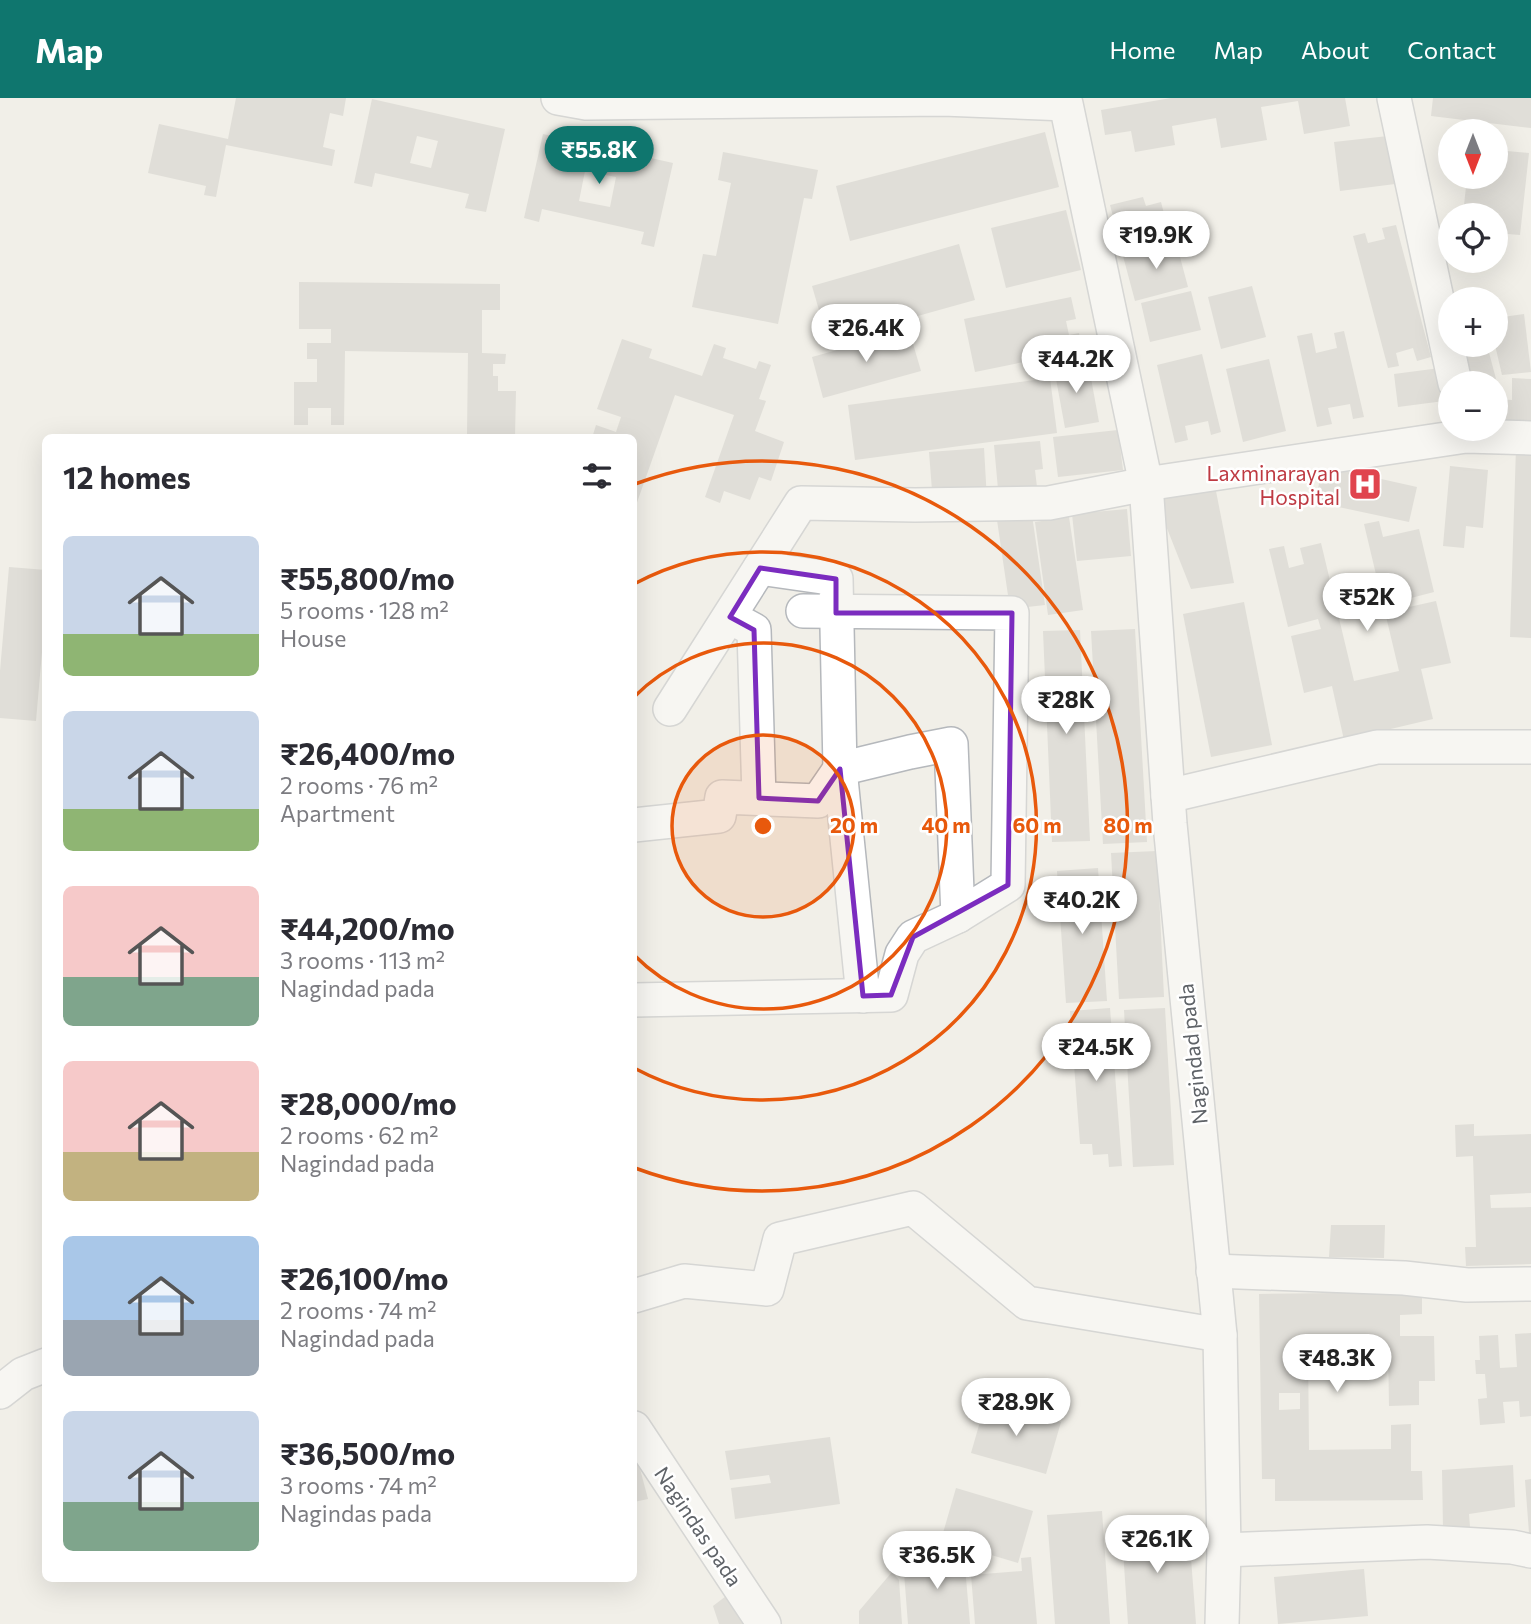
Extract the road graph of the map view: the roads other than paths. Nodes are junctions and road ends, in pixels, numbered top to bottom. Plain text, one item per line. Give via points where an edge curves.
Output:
1 (558, 98) edge
2 (943, 98) edge
3 (1395, 98) edge
4 (1078, 101) edge
5 (1452, 371) edge
6 (1438, 436) edge
7 (1508, 436) edge
8 (1531, 438) edge
9 (1146, 484) junction
10 (760, 568) junction
11 (803, 611) dead end
12 (836, 613) junction
13 (730, 617) junction
14 (670, 709) dead end
15 (1531, 747) edge
16 (840, 769) junction
17 (1168, 796) junction
18 (758, 798) junction
19 (637, 825) edge
20 (958, 916) junction
21 (863, 996) junction
22 (637, 1000) edge
23 (1213, 1271) junction
24 (1531, 1284) edge
25 (637, 1295) edge
26 (1220, 1335) junction
27 (42, 1367) edge
28 (0, 1392) edge
29 (637, 1433) edge
30 (1224, 1550) junction
31 (1531, 1551) edge
32 (764, 1624) edge
33 (1222, 1624) edge

1 - 2 street via 586,103
2 - 4 street
3 - 5 street
4 - 9 street, Nagindad pada
6 - 9 street
7 - 8 street
9 - 10 street via 1049,503 801,503
9 - 17 street, Nagindad pada
10 - 12 street via 836,579
10 - 13 street
11 - 12 street
12 - 16 street
12 - 20 street via 1012,613 1009,885
13 - 14 street
13 - 18 street via 754,630
15 - 17 street via 1377,747
16 - 18 street via 818,801
16 - 20 street via 951,744
16 - 21 street
17 - 23 street, Nagindad pada
18 - 19 street via 722,797 719,816
20 - 21 street via 912,937 902,954 891,995
21 - 22 street
23 - 24 street
23 - 26 street, Nagindad pada
25 - 26 street via 684,1281 767,1289 780,1239 912,1208 1027,1303
26 - 30 street, Nagindad pada
27 - 28 street
29 - 32 street, Nagindas pada
30 - 31 street via 1427,1542
30 - 33 street, Nagindad pada

